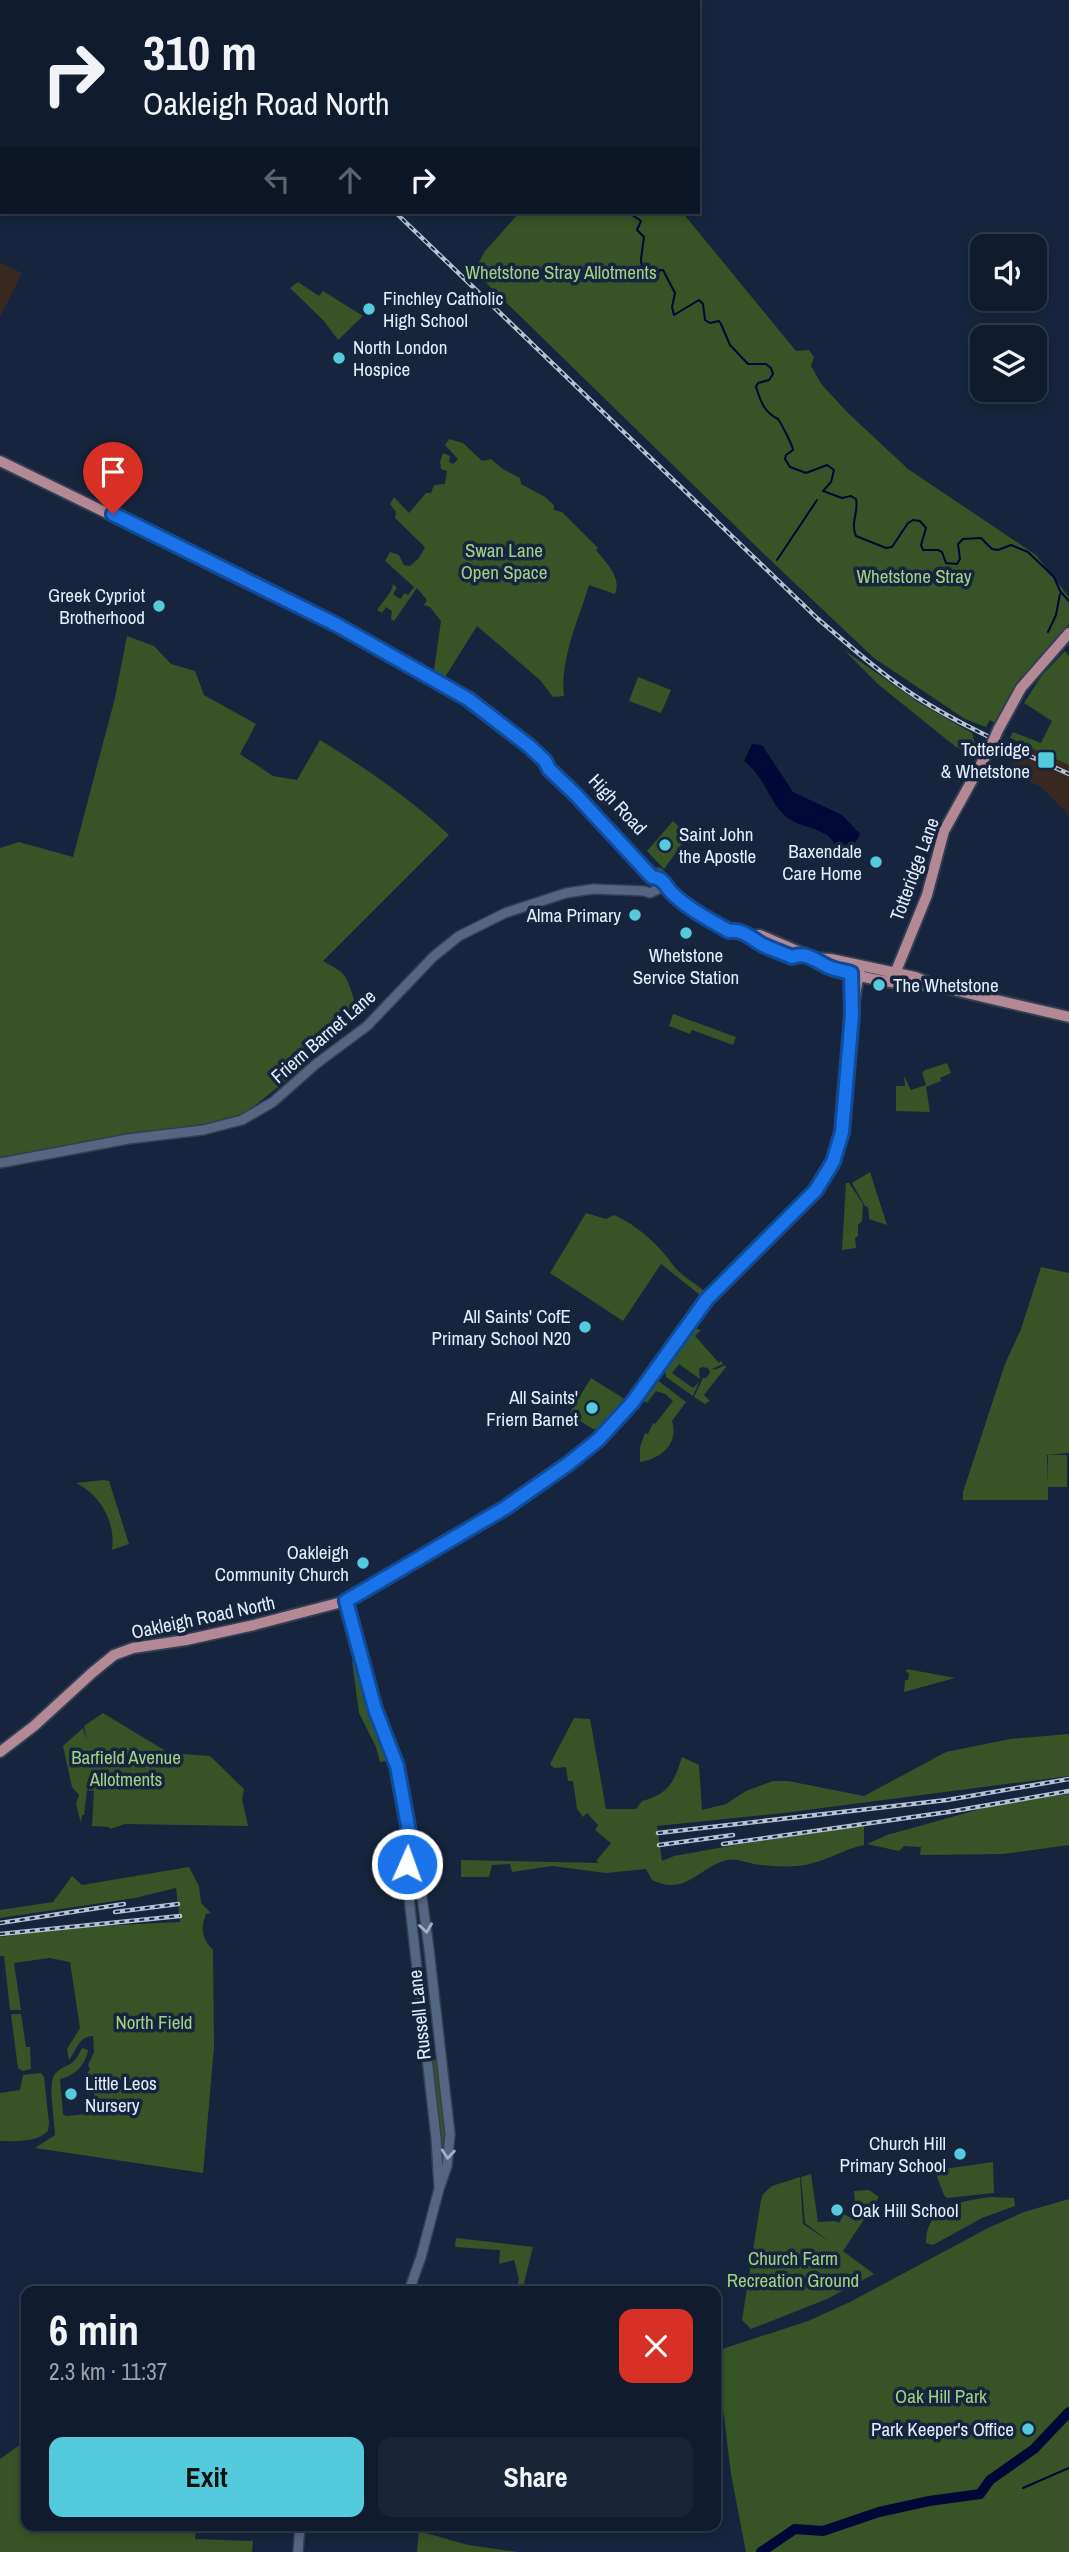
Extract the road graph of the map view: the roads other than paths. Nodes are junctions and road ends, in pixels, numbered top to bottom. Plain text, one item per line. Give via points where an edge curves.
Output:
1 (0, 461) edge
2 (1069, 634) edge
3 (663, 881) junction
4 (856, 969) junction
5 (893, 977) junction
6 (1069, 1017) edge
7 (0, 1163) edge
8 (346, 1601) junction
9 (0, 1752) edge
10 (410, 1837) junction
11 (432, 1978) junction
12 (418, 1979) junction
13 (427, 2053) junction
14 (440, 2053) junction
15 (439, 2189) junction
16 (411, 2286) edge
17 (300, 2531) edge
18 (298, 2552) edge

1 - 3 main road, High Road via 337,625 465,698 553,763
2 - 5 main road, Totteridge Lane, bridge via 1021,688 944,831 924,901
3 - 4 main road, High Road via 675,895 729,931 760,935 829,967
3 - 7 main road, Friern Barnet Lane via 653,893 566,892 505,913 459,936 367,1026 243,1120
4 - 5 main road, High Road
4 - 8 main road, Oakleigh Road North via 842,1132 831,1167 812,1195 707,1299 632,1403 598,1440 505,1508
5 - 6 main road, High Road via 921,978 937,986
8 - 9 main road, Oakleigh Road North via 114,1655
8 - 10 main road, Russell Lane via 375,1709 397,1766
10 -> 11 main road, Russell Lane
10 - 12 main road, Russell Lane via 408,1889
11 - 12 main road
11 - 14 main road, Russell Lane
12 - 13 main road, Russell Lane
13 - 14 main road
13 - 15 main road, Russell Lane
14 -> 15 main road, Russell Lane via 449,2150
15 - 16 main road, Russell Lane
17 - 18 main road

